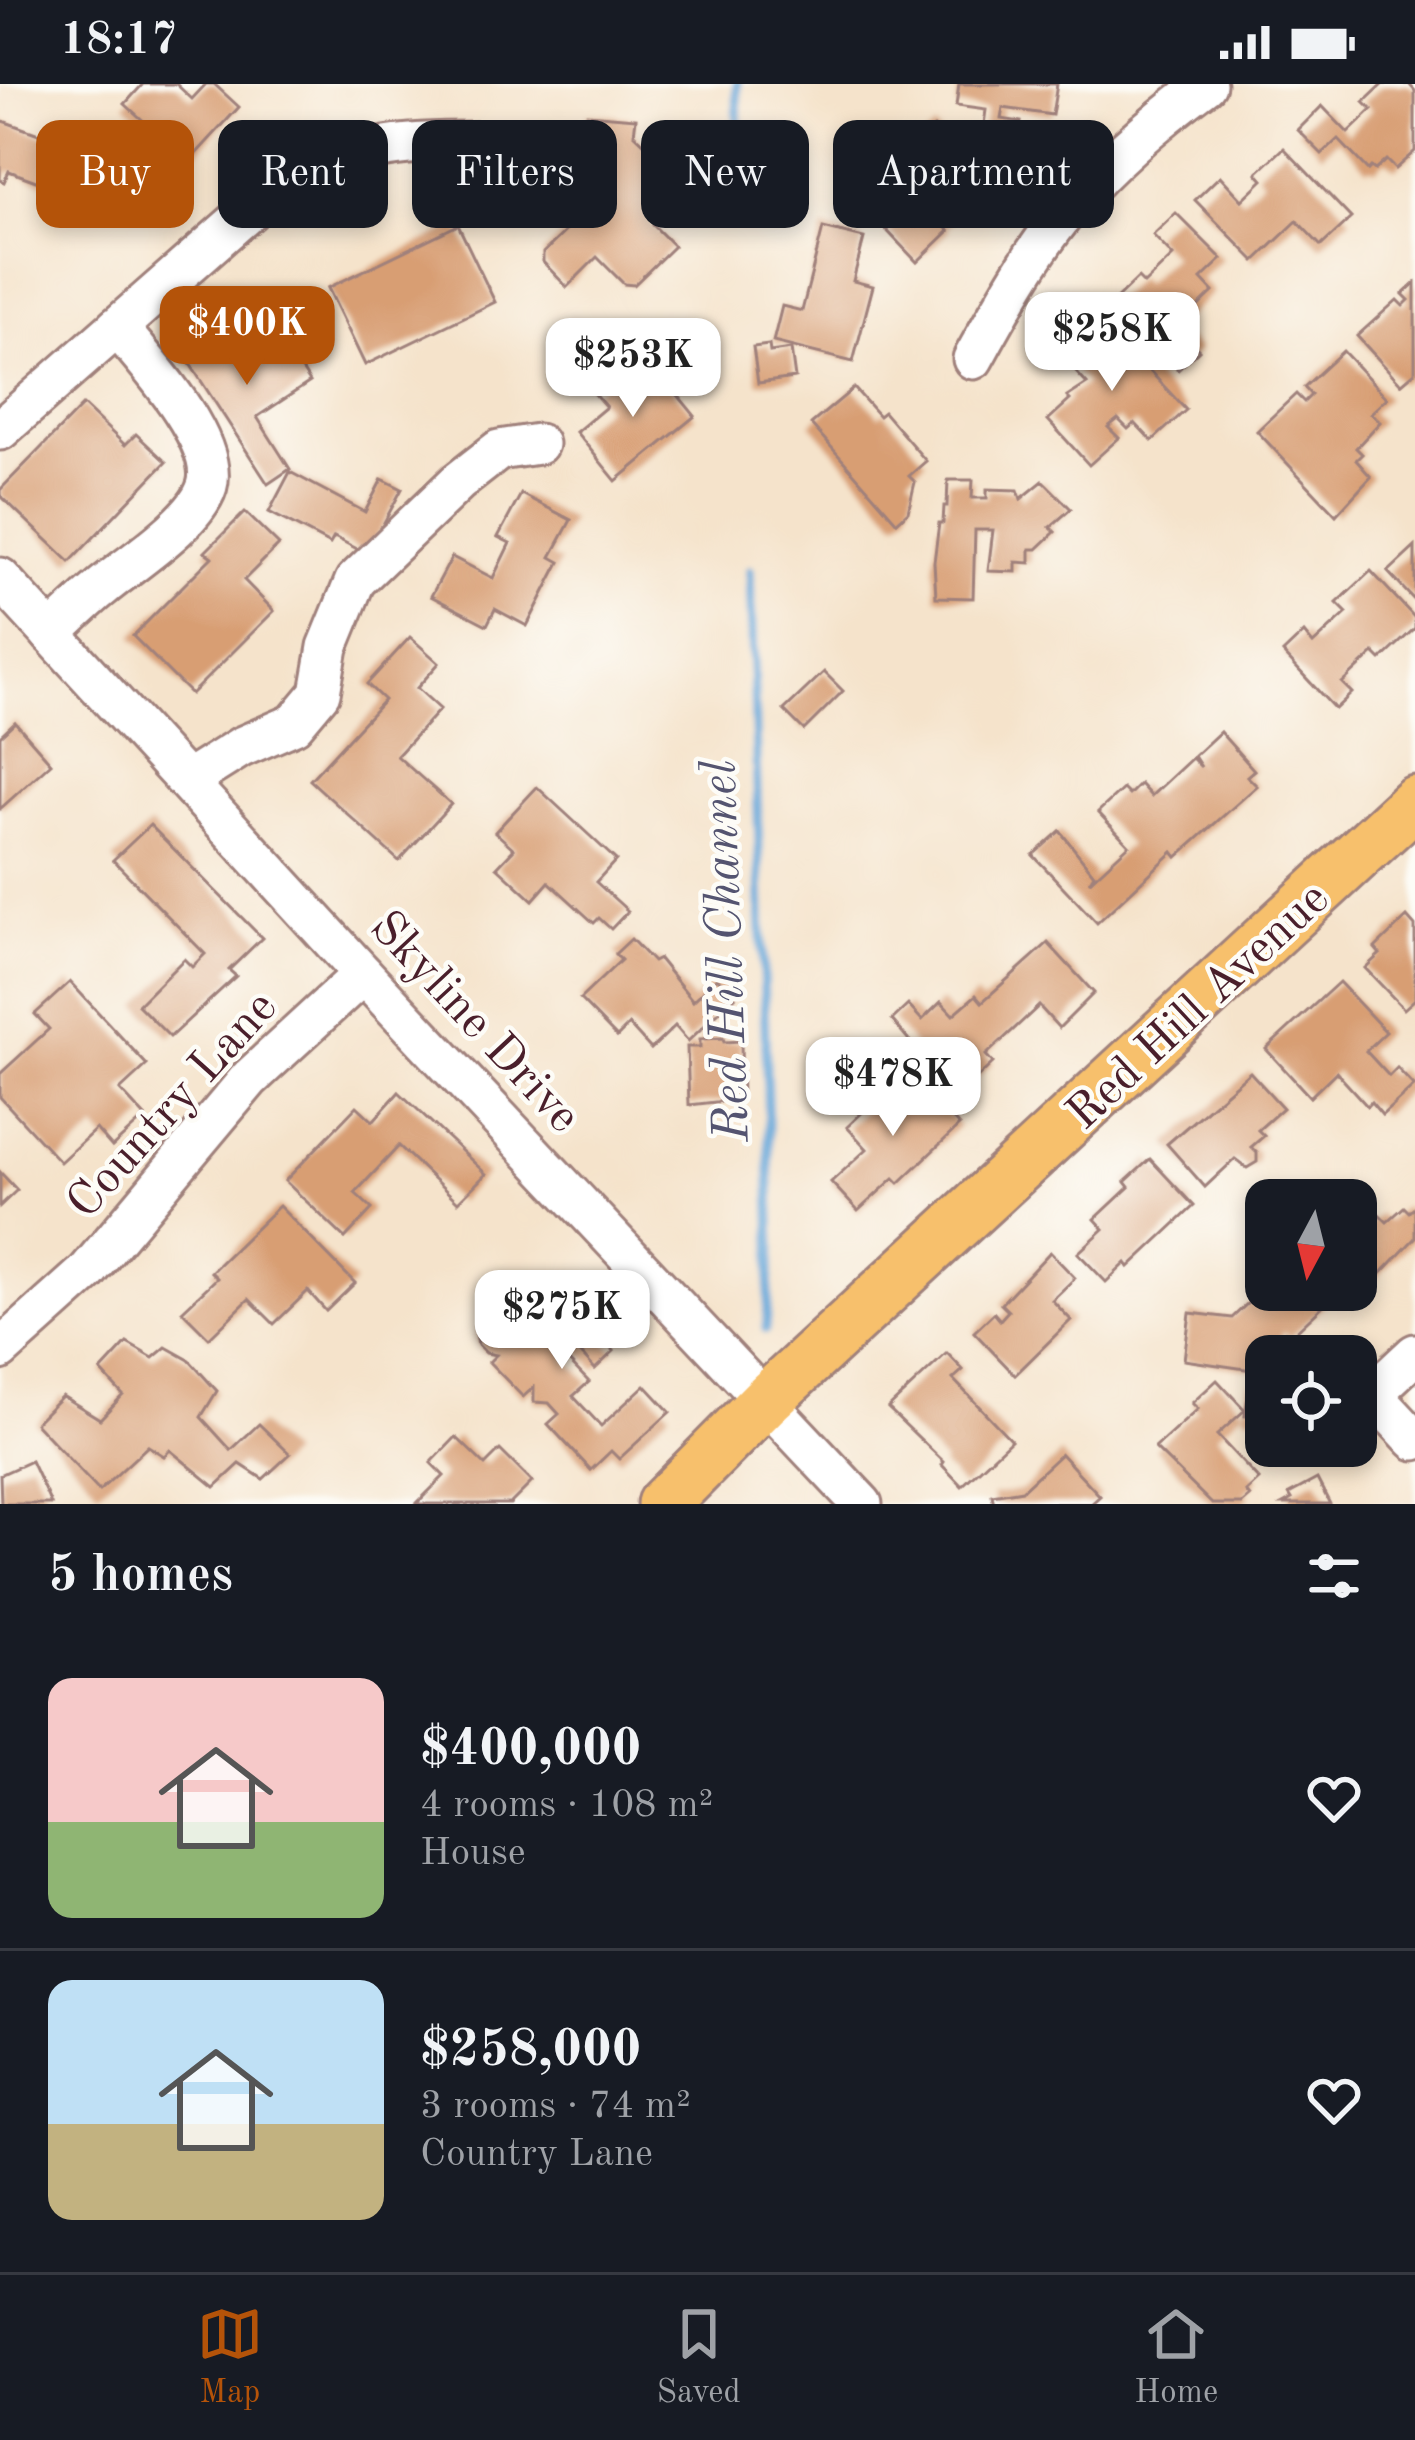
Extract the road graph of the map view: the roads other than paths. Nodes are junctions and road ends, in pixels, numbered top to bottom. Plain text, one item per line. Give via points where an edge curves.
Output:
1 (1206, 84) edge
2 (412, 142) edge
3 (117, 327) junction
4 (973, 358) dead end
5 (0, 430) edge
6 (538, 444) dead end
7 (7, 601) edge
8 (52, 634) junction
9 (187, 782) junction
10 (1415, 802) edge
11 (363, 974) junction
12 (0, 1350) edge
13 (1415, 1354) edge
14 (765, 1402) junction
15 (1415, 1440) edge
16 (663, 1504) edge
17 (862, 1504) edge

1 - 4 street via 1074,202
2 - 3 street via 334,157 280,184
3 - 5 street
3 - 8 street via 172,391 208,460 207,487 179,526
6 - 9 street via 499,450 356,580 328,647 320,693 294,724
7 - 8 street, Skyline Drive
8 - 9 street, Skyline Drive
9 - 11 street, Skyline Drive
10 - 14 main road, Red Hill Avenue
11 - 12 street, Country Lane via 249,1079 87,1271
11 - 14 street, Skyline Drive
13 - 15 street via 1372,1394
14 - 16 main road, Red Hill Avenue
14 - 17 street, Skyline Drive

